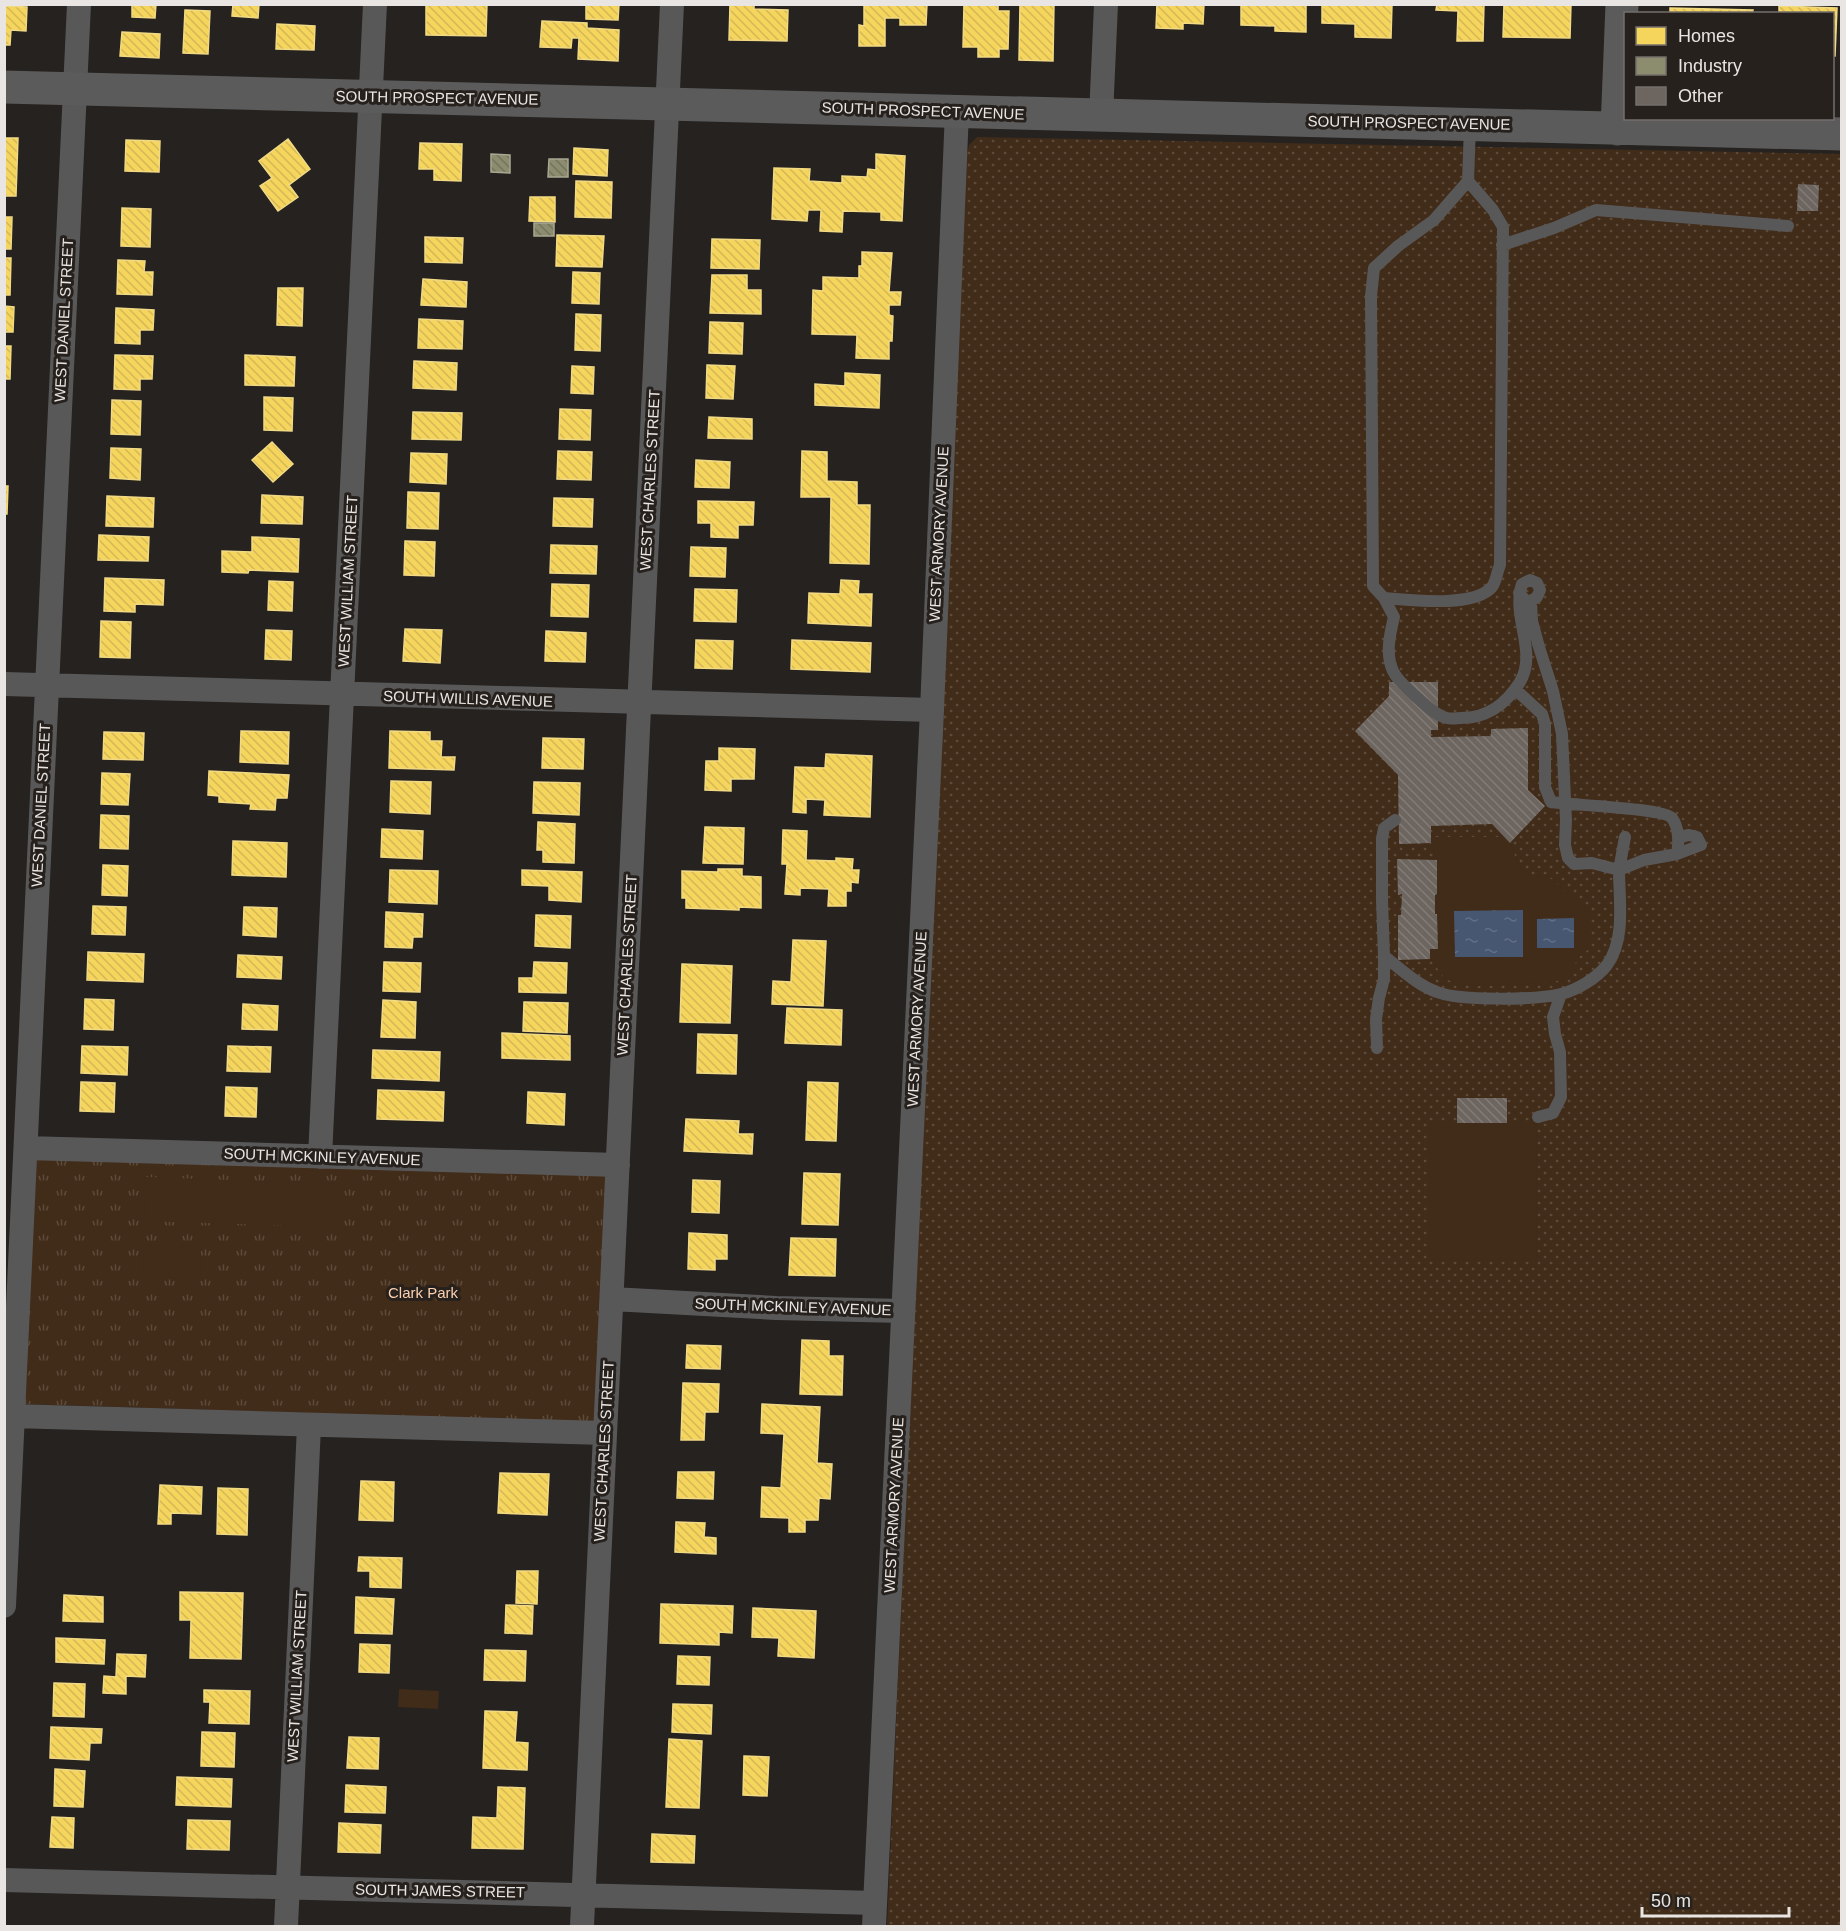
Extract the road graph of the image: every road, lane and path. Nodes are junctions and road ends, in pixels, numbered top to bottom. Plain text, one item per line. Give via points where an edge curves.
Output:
1 (79, 4) edge
2 (375, 4) edge
3 (672, 4) edge
4 (1106, 4) edge
5 (1622, 4) edge
6 (4, 87) edge
7 (75, 89) junction
8 (370, 97) junction
9 (668, 104) junction
10 (957, 111) junction
11 (1101, 116) junction
12 (1470, 125) junction
13 (1617, 129) junction
14 (1842, 134) edge
15 (1468, 181) junction
16 (1788, 226) dead end
17 (1502, 245) junction
18 (1519, 593) junction
19 (1384, 598) junction
20 (1531, 601) junction
21 (4, 684) edge
22 (46, 686) junction
23 (1515, 689) junction
24 (343, 695) junction
25 (639, 703) junction
26 (932, 710) junction
27 (1565, 804) junction
28 (1395, 820) dead end
29 (1625, 837) dead end
30 (1678, 837) junction
31 (1677, 854) junction
32 (1620, 870) junction
33 (1384, 956) junction
34 (1562, 994) junction
35 (1377, 1048) dead end
36 (1538, 1117) dead end
37 (26, 1148) junction
38 (320, 1156) junction
39 (618, 1165) junction
40 (12, 1282) edge
41 (612, 1299) junction
42 (903, 1311) junction
43 (14, 1416) junction
44 (309, 1426) junction
45 (605, 1433) junction
46 (4, 1606) edge
47 (4, 1880) edge
48 (287, 1888) junction
49 (583, 1895) junction
50 (875, 1903) junction
51 (286, 1926) edge
52 (582, 1926) edge
53 (874, 1926) edge

1 - 7 street, WEST DANIEL STREET
2 - 8 street, WEST WILLIAM STREET
3 - 9 street, WEST CHARLES STREET
4 - 11 street
5 - 13 main road
6 - 7 main road, SOUTH PROSPECT AVENUE
7 - 8 main road, SOUTH PROSPECT AVENUE
7 - 22 street, WEST DANIEL STREET
8 - 9 main road, SOUTH PROSPECT AVENUE
8 - 24 street, WEST WILLIAM STREET
9 - 10 main road, SOUTH PROSPECT AVENUE
9 - 25 street, WEST CHARLES STREET
10 - 11 main road, SOUTH PROSPECT AVENUE
10 - 26 street, WEST ARMORY AVENUE
11 - 12 main road, SOUTH PROSPECT AVENUE
12 - 13 main road, SOUTH PROSPECT AVENUE
12 - 15 lane
13 - 14 main road, SOUTH PROSPECT AVENUE
15 - 17 lane via 1503,227
15 - 19 lane via 1434,220 1374,268 1373,586
16 - 17 lane via 1596,210
17 - 19 lane via 1500,565 1493,586 1478,597 1428,601
18 - 20 lane
18 - 20 lane via 1522,584 1530,580 1537,583 1540,590
18 - 23 lane via 1527,669
19 - 23 lane via 1394,617 1389,658 1392,670 1431,710 1448,718 1482,716 1495,711
20 - 27 lane via 1532,621 1562,734
21 - 22 street, SOUTH WILLIS AVENUE
22 - 24 street, SOUTH WILLIS AVENUE
22 - 37 street, WEST DANIEL STREET
23 - 27 lane via 1542,714 1545,787 1551,802
24 - 25 street, SOUTH WILLIS AVENUE
24 - 38 street, WEST WILLIAM STREET
25 - 26 street, SOUTH WILLIS AVENUE
25 - 39 street, WEST CHARLES STREET
26 - 42 street, WEST ARMORY AVENUE
27 - 30 lane via 1669,815
27 - 32 lane via 1568,858 1574,864 1592,863
28 - 33 lane via 1384,828 1382,839
29 - 32 lane
30 - 31 lane
30 - 31 lane via 1697,837 1701,845
31 - 32 lane via 1644,860
32 - 34 lane via 1619,936 1607,964 1588,982
33 - 34 lane via 1437,993 1462,998
33 - 35 lane via 1376,1018
34 - 36 lane via 1553,1017 1560,1052 1562,1097 1553,1113
37 - 38 street, SOUTH MCKINLEY AVENUE
37 - 40 street, WEST DANIEL STREET
38 - 39 street, SOUTH MCKINLEY AVENUE
39 - 41 street, WEST CHARLES STREET
40 - 43 street, WEST DANIEL STREET
41 - 42 street, SOUTH MCKINLEY AVENUE
41 - 45 street, WEST CHARLES STREET
42 - 50 street, WEST ARMORY AVENUE
43 - 44 street
43 - 46 street, WEST DANIEL STREET
44 - 45 street
44 - 48 street, WEST WILLIAM STREET
45 - 49 street, WEST CHARLES STREET
47 - 48 street, SOUTH JAMES STREET
48 - 49 street, SOUTH JAMES STREET
48 - 51 street, WEST WILLIAM STREET
49 - 50 street, SOUTH JAMES STREET
49 - 52 street, WEST CHARLES STREET
50 - 53 street, WEST ARMORY AVENUE

